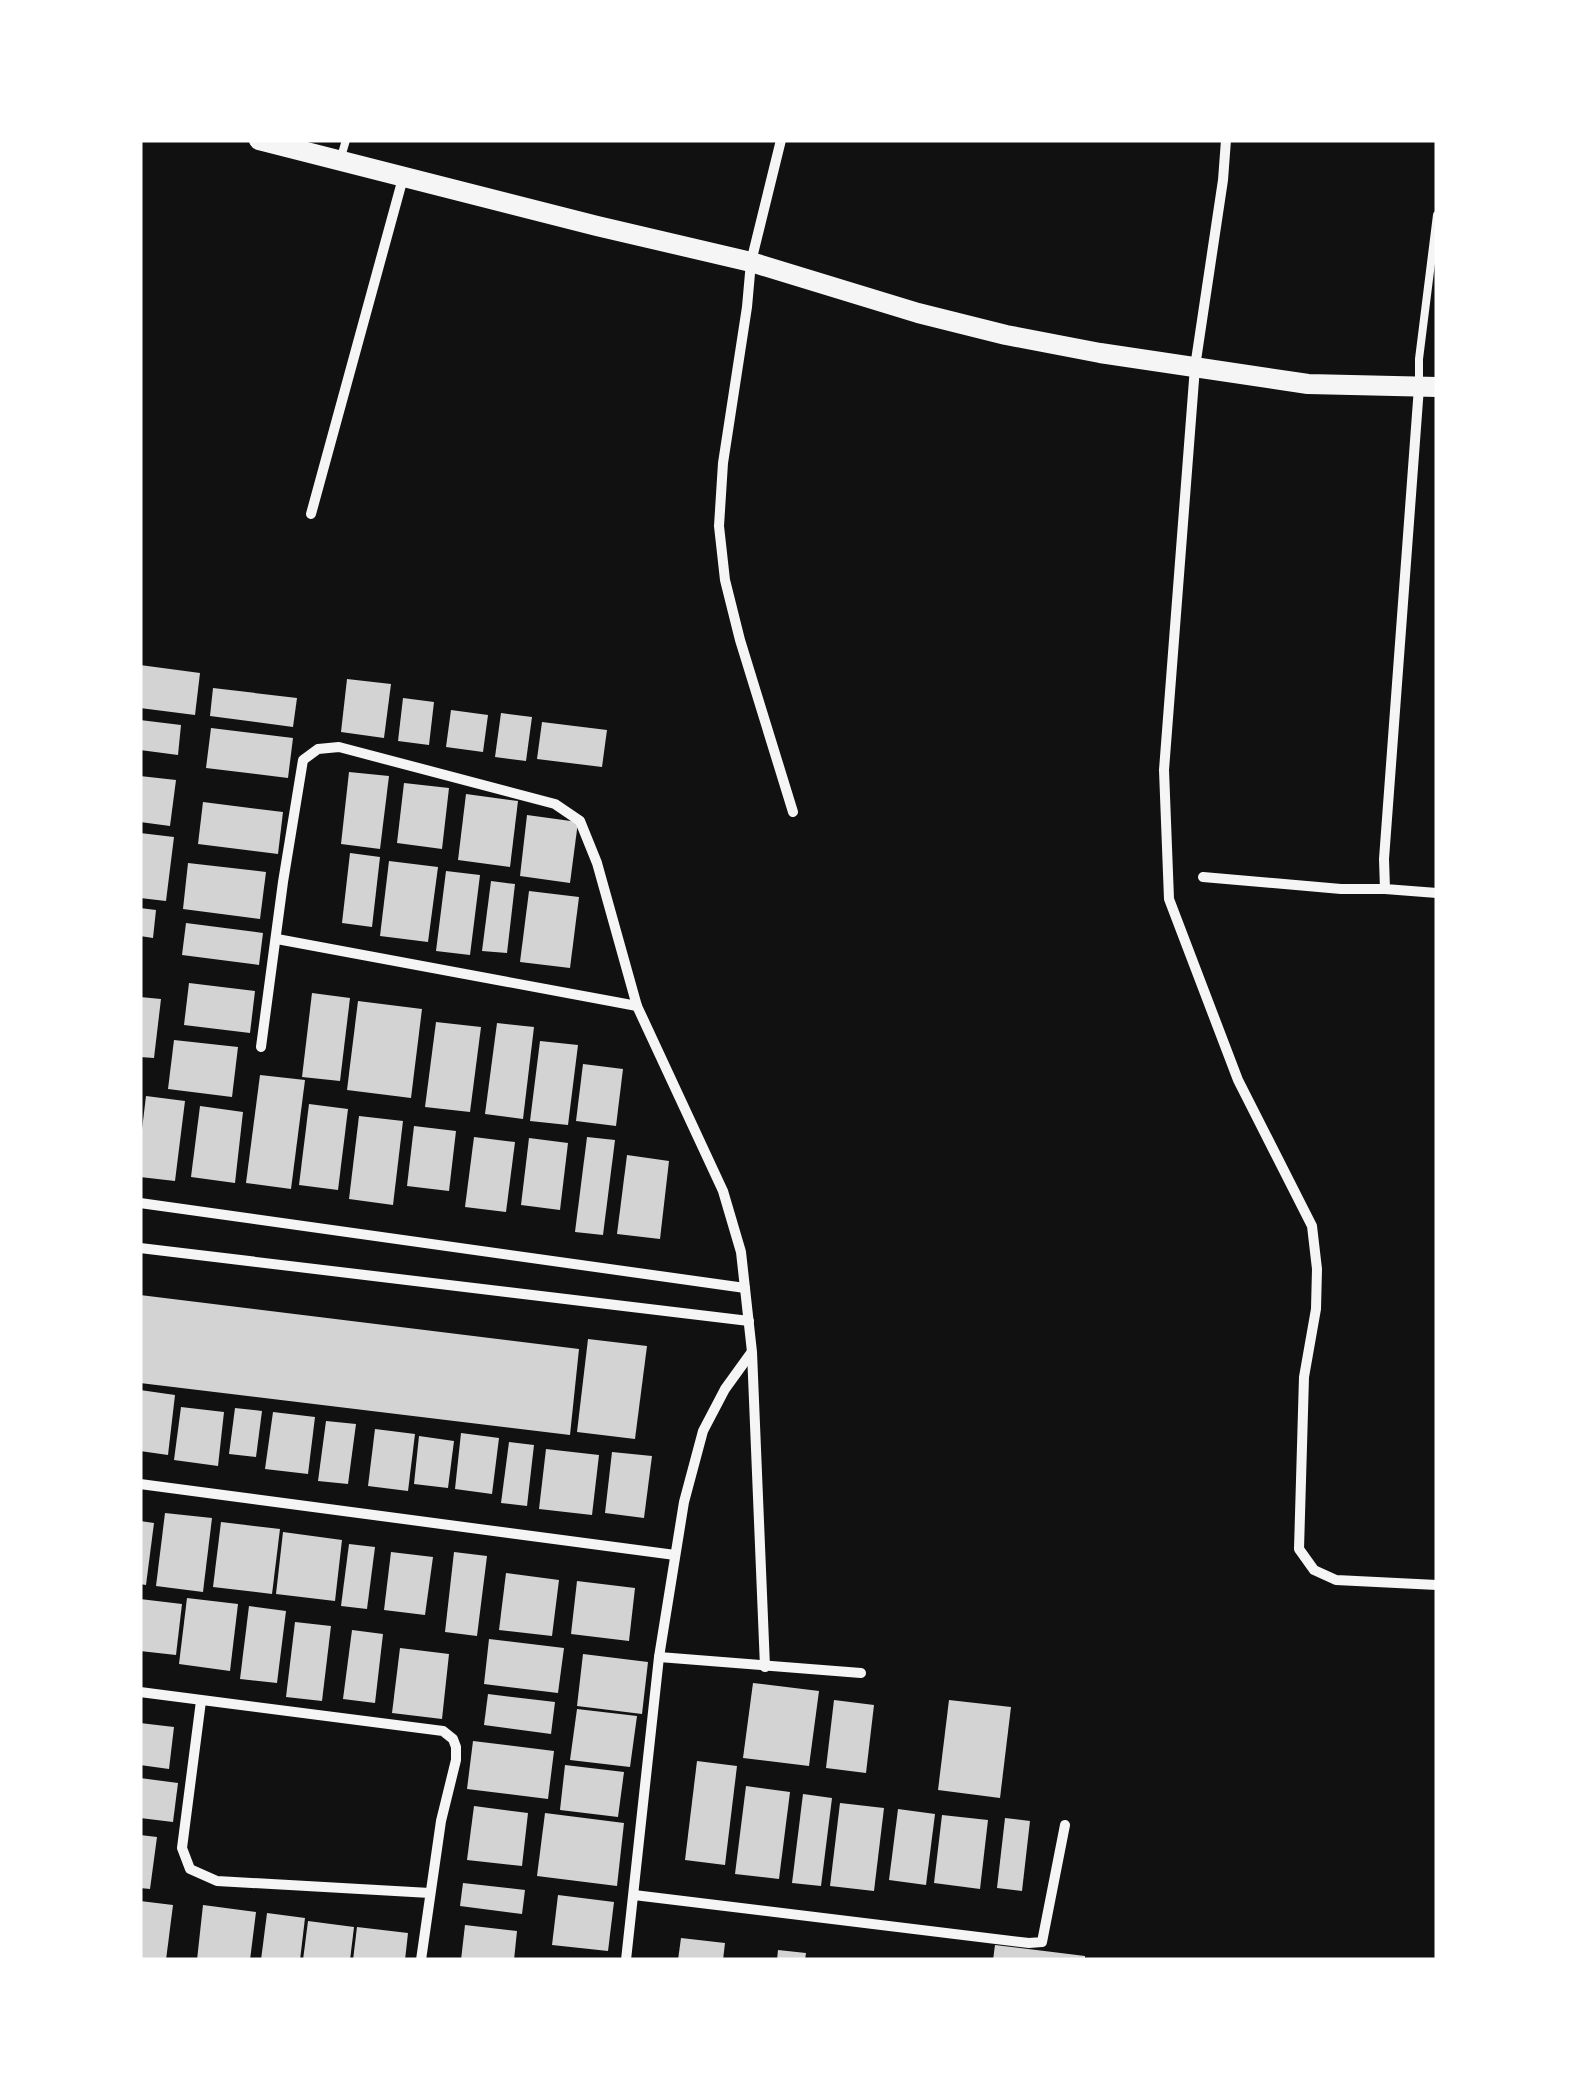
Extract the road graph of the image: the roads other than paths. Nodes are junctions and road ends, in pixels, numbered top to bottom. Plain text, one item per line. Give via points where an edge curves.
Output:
1 (259, 140) edge
2 (346, 140) edge
3 (780, 140) edge
4 (1226, 140) edge
5 (340, 162) junction
6 (403, 178) junction
7 (1437, 215) edge
8 (751, 262) junction
9 (1196, 368) junction
10 (1428, 387) edge
11 (311, 514) dead end
12 (793, 812) dead end
13 (1203, 877) dead end
14 (1385, 888) junction
15 (1437, 893) edge
16 (277, 939) junction
17 (637, 1006) junction
18 (262, 1047) dead end
19 (140, 1204) edge
20 (140, 1248) edge
21 (745, 1288) junction
22 (749, 1321) junction
23 (752, 1352) junction
24 (140, 1484) edge
25 (675, 1555) junction
26 (1437, 1585) edge
27 (659, 1657) junction
28 (765, 1667) junction
29 (861, 1673) dead end
30 (140, 1692) edge
31 (202, 1701) junction
32 (1065, 1825) dead end
33 (430, 1893) junction
34 (634, 1896) junction
35 (421, 1960) edge
36 (626, 1960) edge

1 - 5 main road
2 - 5 lane
3 - 8 street
4 - 9 street
5 - 6 main road
6 - 8 main road
6 - 11 street
7 - 10 lane via 1419,360
8 - 9 main road via 1006,335
8 - 12 street via 718,526 724,580
9 - 10 main road via 1308,384
9 - 26 street via 1164,770 1169,898 1238,1080 1312,1226 1316,1310 1304,1378 1298,1550 1314,1570 1336,1580
10 - 14 street
13 - 14 street
14 - 15 street
16 - 17 street
16 - 17 street via 304,760 318,749 339,748 555,804 580,821
16 - 18 street
17 - 21 street via 723,1191
19 - 21 street
20 - 22 street
21 - 22 street
22 - 23 street
23 - 25 street via 703,1430
23 - 28 street
24 - 25 street
25 - 27 street
27 - 28 street
27 - 34 street
28 - 29 street
30 - 31 street
31 - 33 street via 442,1731 453,1738 456,1760
31 - 33 street via 182,1848 190,1869 216,1882
32 - 34 street via 1042,1942
33 - 35 street
34 - 36 street

